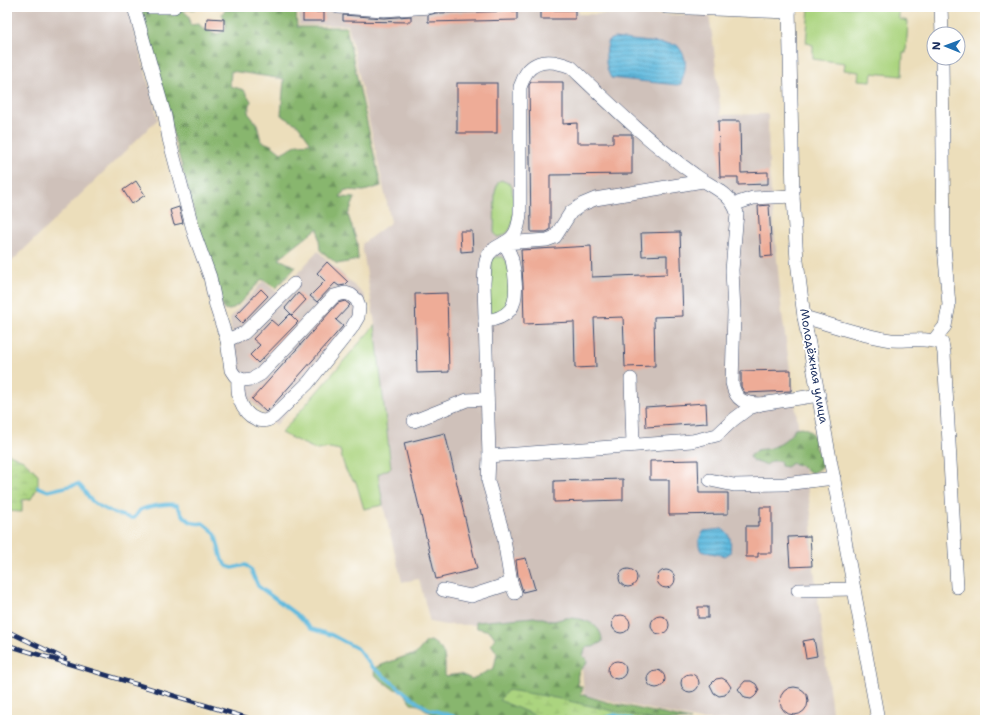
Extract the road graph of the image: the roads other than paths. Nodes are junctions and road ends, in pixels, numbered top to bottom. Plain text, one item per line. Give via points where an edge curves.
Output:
1 (134, 7) edge
2 (149, 7) edge
3 (174, 7) edge
4 (338, 7) edge
5 (431, 7) edge
6 (666, 7) edge
7 (941, 7) edge
8 (718, 8) edge
9 (789, 10) edge
10 (942, 26) edge
11 (942, 66) edge
12 (702, 181) junction
13 (793, 196) junction
14 (734, 204) junction
15 (504, 243) junction
16 (294, 284) dead end
17 (804, 317) junction
18 (485, 321) junction
19 (227, 340) junction
20 (934, 340) junction
21 (238, 379) junction
22 (631, 379) dead end
23 (819, 395) junction
24 (487, 399) junction
25 (761, 404) junction
26 (414, 421) dead end
27 (633, 445) junction
28 (489, 456) junction
29 (834, 478) junction
30 (710, 480) dead end
31 (957, 587) dead end
32 (854, 588) junction
33 (443, 590) dead end
34 (798, 590) dead end
35 (878, 720) edge

1 - 19 street via 194,233 210,277
2 - 3 street
4 - 5 street via 384,10
6 - 8 street
7 - 10 street
8 - 9 street
9 - 13 street, Молодёжная улица
11 - 20 street via 944,246 949,305 946,326
12 - 14 street via 720,190
12 - 15 street via 595,199 572,212 555,237 547,240
12 - 15 street via 636,129 571,67 558,62 536,64 526,73 520,87 520,214 518,227 513,236
13 - 14 street via 754,198
13 - 17 street, Молодёжная улица
14 - 25 street via 737,212 732,270 732,383 734,393 739,399 746,403
15 - 18 street via 493,249 487,257 484,283
15 - 18 street via 513,266 514,304 505,314 494,320
16 - 19 street via 244,333
17 - 20 street via 891,340
17 - 23 street, Молодёжная улица
18 - 24 street
19 - 21 street via 231,370
20 - 31 street via 942,343 944,352
21 - 21 street via 238,390 245,412 259,421 267,421 308,383 351,328 358,317 360,307 357,300 345,293 334,296 261,374 247,380
22 - 27 street
23 - 25 street
23 - 29 street, Молодёжная улица
24 - 26 street via 467,400
24 - 28 street
25 - 27 street via 749,408 717,435 692,441
27 - 28 street
28 - 33 street via 488,482 503,533 513,588 471,596
29 - 30 street via 784,484 734,485
29 - 32 street, Молодёжная улица
32 - 34 street
32 - 35 street, Молодёжная улица

